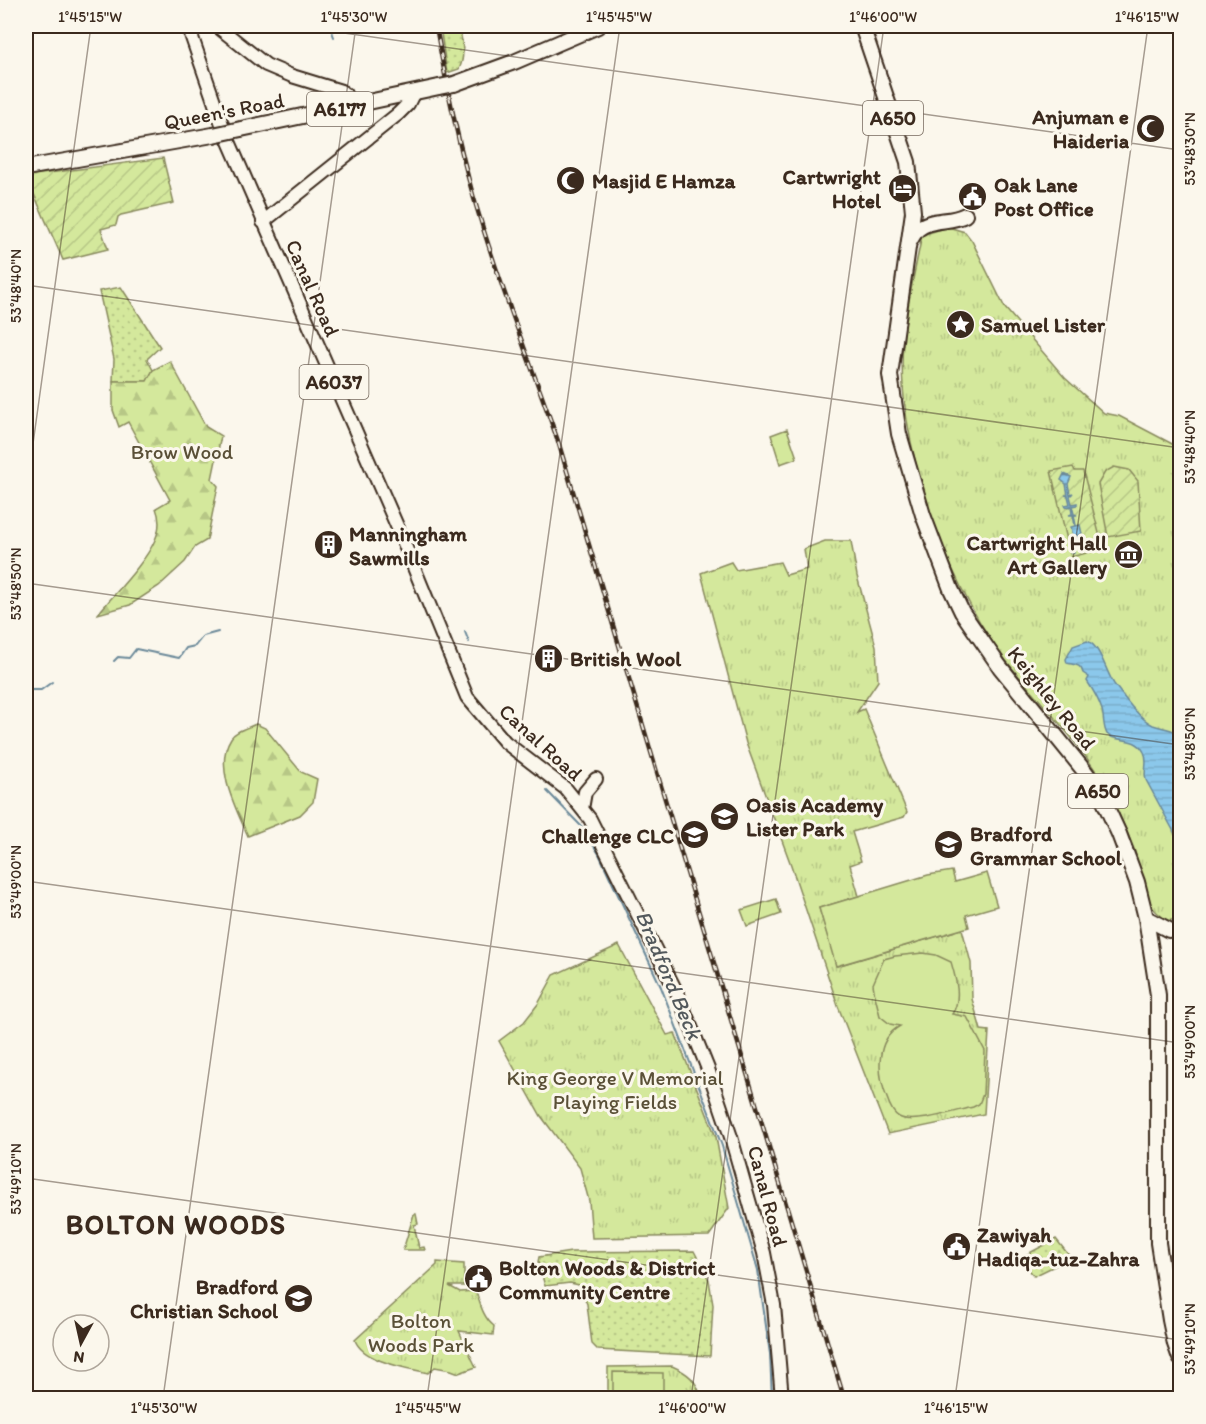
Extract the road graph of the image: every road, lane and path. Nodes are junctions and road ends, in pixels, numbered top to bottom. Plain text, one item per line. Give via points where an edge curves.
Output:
1 (188, 26) edge
2 (217, 26) edge
3 (598, 26) edge
4 (862, 26) edge
5 (413, 93) junction
6 (350, 106) junction
7 (26, 168) edge
8 (964, 215) dead end
9 (263, 222) junction
10 (909, 242) junction
11 (596, 779) dead end
12 (582, 809) junction
13 (1146, 918) junction
14 (1169, 930) dead end
15 (1180, 1358) edge
16 (782, 1398) edge

1 - 9 main road, Canal Road / A6037 via 224,130
2 - 6 main road via 266,65 341,91
3 - 5 highway, Queen's Road / A6177, bridge via 454,84
4 - 10 highway, Keighley Road / A650 via 908,162 913,212
5 - 6 highway, Queen's Road / A6177
5 - 9 main road via 398,114
6 - 7 highway, Queen's Road / A6177, bridge
8 - 10 highway via 927,224
9 - 12 main road, Canal Road / A6037 via 397,526 467,697 505,742 566,789
10 - 13 highway, Keighley Road / A650 via 890,375 899,434 923,516 951,588 972,628 1102,797 1130,862
11 - 12 main road via 585,792
12 - 16 main road, Canal Road / A6037 via 605,847 679,997 731,1137 761,1240 772,1294
13 - 14 highway
13 - 15 highway, Keighley Road / A650 via 1158,994 1158,1243

